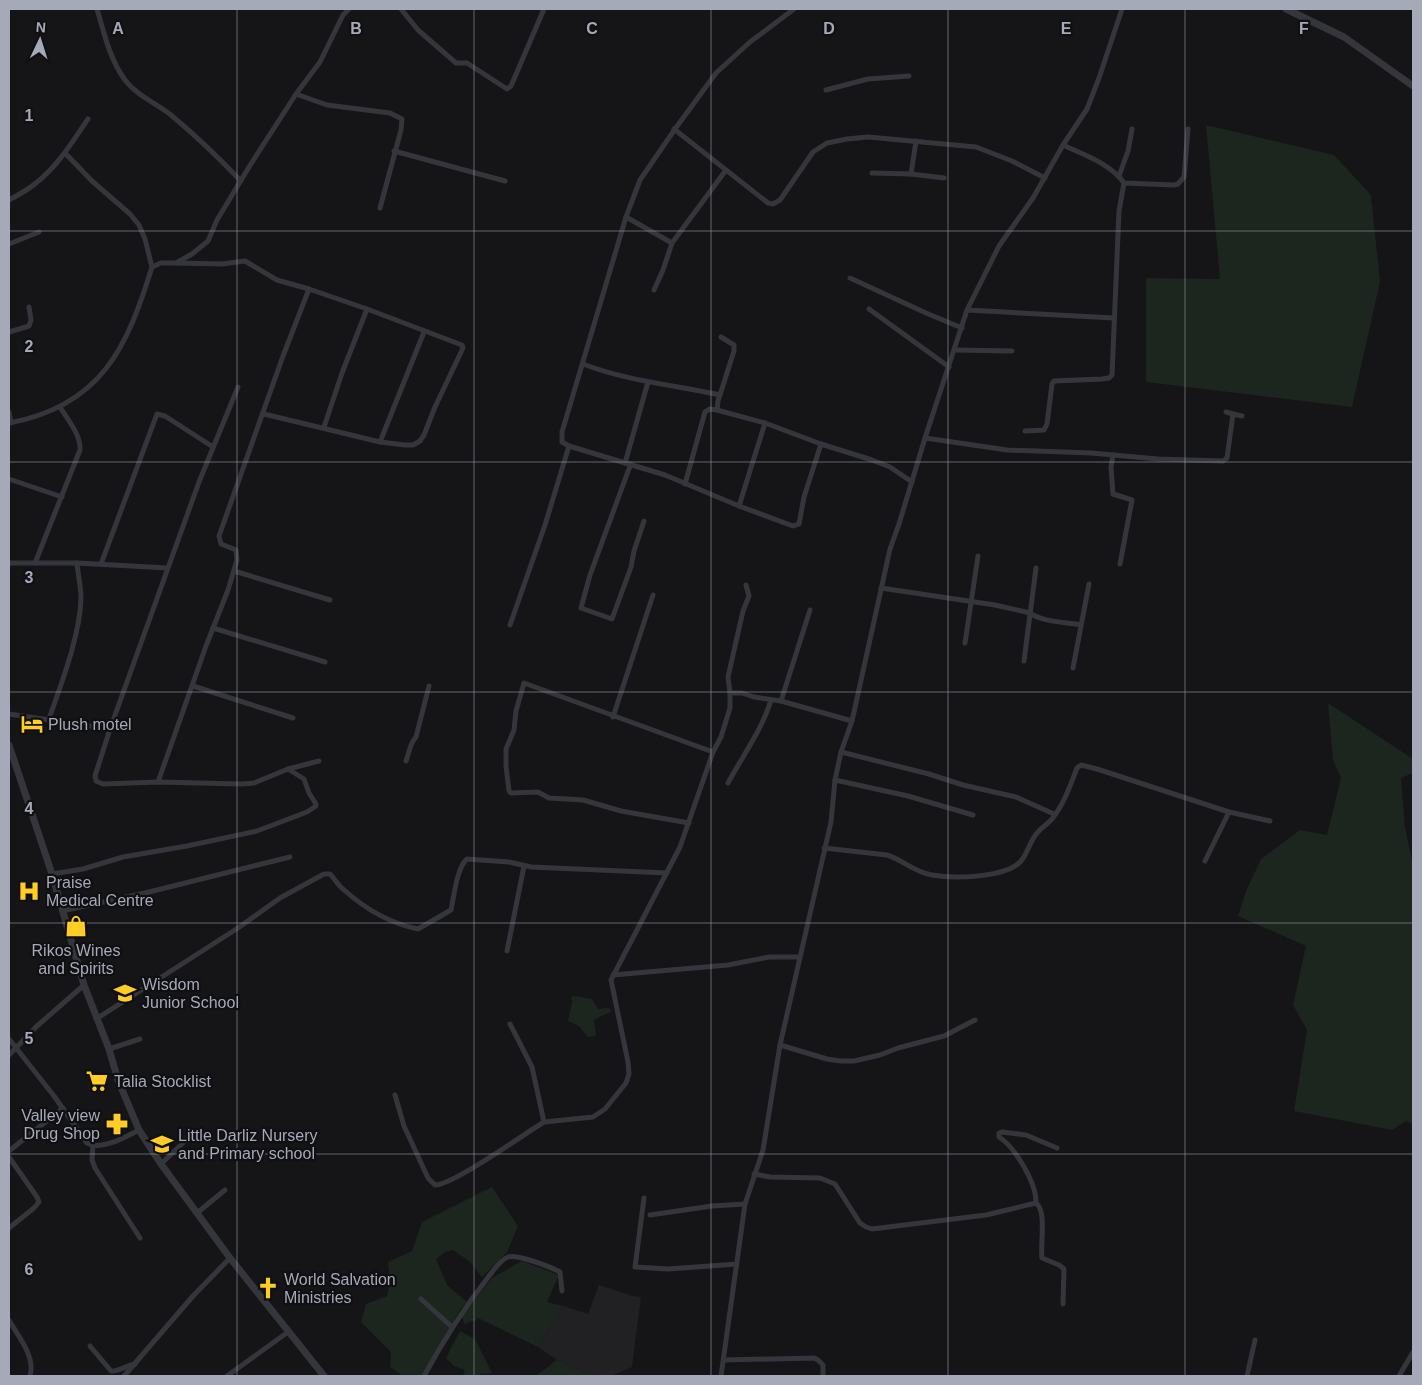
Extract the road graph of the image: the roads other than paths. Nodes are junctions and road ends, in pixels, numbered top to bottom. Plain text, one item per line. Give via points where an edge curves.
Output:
1 (97, 9) edge
2 (349, 9) edge
3 (401, 9) edge
4 (544, 9) edge
5 (794, 9) edge
6 (1122, 9) edge
7 (1286, 9) edge
8 (908, 76) dead end
9 (1413, 86) edge
10 (826, 90) dead end
11 (296, 94) junction
12 (88, 119) dead end
13 (675, 129) junction
14 (1132, 129) dead end
15 (1188, 129) dead end
16 (666, 136) dead end
17 (916, 141) junction
18 (1063, 145) junction
19 (394, 151) junction
20 (65, 153) junction
21 (726, 170) junction
22 (872, 173) dead end
23 (911, 174) junction
24 (1119, 176) junction
25 (944, 178) dead end
26 (1045, 178) junction
27 (241, 181) junction
28 (505, 182) dead end
29 (1124, 184) junction
30 (9, 200) edge
31 (380, 208) dead end
32 (626, 217) junction
33 (38, 232) dead end
34 (672, 242) junction
35 (9, 244) edge
36 (176, 263) junction
37 (152, 267) junction
38 (850, 278) dead end
39 (309, 289) junction
40 (654, 290) dead end
41 (29, 307) dead end
42 (367, 309) junction
43 (869, 309) dead end
44 (967, 310) junction
45 (1114, 318) junction
46 (962, 328) junction
47 (9, 332) edge
48 (424, 332) junction
49 (720, 337) dead end
50 (955, 350) junction
51 (1012, 351) dead end
52 (583, 364) junction
53 (949, 367) junction
54 (648, 382) junction
55 (238, 388) dead end
56 (720, 395) junction
57 (60, 407) junction
58 (717, 410) junction
59 (9, 412) edge
60 (1226, 412) dead end
61 (264, 414) junction
62 (1233, 414) junction
63 (1242, 416) dead end
64 (10, 423) edge
65 (765, 423) junction
66 (324, 427) junction
67 (1025, 431) dead end
68 (925, 438) junction
69 (380, 442) junction
70 (821, 444) junction
71 (569, 446) junction
72 (213, 448) junction
73 (1112, 454) junction
74 (627, 465) junction
75 (9, 478) edge
76 (912, 482) junction
77 (685, 484) junction
78 (62, 497) junction
79 (739, 506) junction
80 (644, 521) dead end
81 (978, 556) dead end
82 (9, 563) edge
83 (35, 563) junction
84 (77, 563) junction
85 (102, 564) junction
86 (1120, 564) dead end
87 (167, 568) junction
88 (1036, 568) dead end
89 (234, 571) junction
90 (1089, 584) dead end
91 (746, 585) dead end
92 (881, 588) junction
93 (653, 594) dead end
94 (330, 600) dead end
95 (971, 602) junction
96 (810, 610) dead end
97 (1030, 613) junction
98 (510, 625) dead end
99 (1081, 625) junction
100 (213, 628) junction
101 (964, 643) dead end
102 (1024, 661) dead end
103 (325, 662) dead end
104 (1073, 668) dead end
105 (192, 686) junction
106 (430, 686) dead end
107 (730, 693) junction
108 (771, 700) junction
109 (781, 701) junction
110 (9, 714) edge
111 (613, 717) junction
112 (293, 718) dead end
113 (48, 719) junction
114 (852, 722) junction
115 (110, 729) junction
116 (9, 745) edge
117 (713, 752) junction
118 (841, 752) junction
119 (318, 761) dead end
120 (406, 761) dead end
121 (288, 769) junction
122 (835, 780) junction
123 (158, 782) junction
124 (728, 783) dead end
125 (1229, 812) junction
126 (1054, 814) junction
127 (973, 815) dead end
128 (1270, 821) dead end
129 (689, 823) junction
130 (824, 848) junction
131 (290, 857) dead end
132 (1205, 861) dead end
133 (524, 866) junction
134 (667, 873) junction
135 (52, 874) junction
136 (62, 910) junction
137 (508, 951) dead end
138 (799, 957) junction
139 (613, 975) junction
140 (84, 985) junction
141 (96, 1019) junction
142 (975, 1020) dead end
143 (510, 1024) dead end
144 (9, 1039) edge
145 (140, 1039) dead end
146 (780, 1045) junction
147 (16, 1049) junction
148 (109, 1049) junction
149 (9, 1055) edge
150 (395, 1095) dead end
151 (63, 1108) junction
152 (544, 1122) junction
153 (139, 1130) junction
154 (190, 1136) dead end
155 (93, 1145) junction
156 (1057, 1148) dead end
157 (9, 1151) edge
158 (9, 1157) edge
159 (161, 1164) junction
160 (754, 1174) junction
161 (225, 1190) dead end
162 (644, 1198) dead end
163 (1036, 1203) junction
164 (745, 1204) junction
165 (197, 1213) junction
166 (650, 1215) dead end
167 (9, 1228) edge
168 (140, 1238) dead end
169 (230, 1258) junction
170 (737, 1264) junction
171 (562, 1291) dead end
172 (421, 1299) dead end
173 (1063, 1304) dead end
174 (9, 1320) edge
175 (452, 1326) junction
176 (288, 1332) junction
177 (1255, 1340) dead end
178 (90, 1346) dead end
179 (1413, 1352) edge
180 (724, 1360) junction
181 (135, 1364) junction
182 (30, 1376) edge
183 (124, 1376) edge
184 (227, 1376) edge
185 (324, 1376) edge
186 (424, 1376) edge
187 (721, 1376) edge
188 (824, 1376) edge
189 (1247, 1376) edge
190 (1399, 1376) edge

1 - 27 street via 105,38 126,81 170,114
2 - 11 street via 320,62
3 - 4 street via 418,30 456,63 468,63 506,89 511,86
5 - 13 street via 716,73
6 - 18 street via 1087,108
7 - 9 street via 1344,37
8 - 10 street via 868,79
11 - 19 street via 327,105 397,116 402,119
11 - 27 street
12 - 20 street
13 - 16 street
13 - 21 street
13 - 32 street via 640,180
14 - 24 street
15 - 29 street via 1184,177 1178,184
17 - 21 street via 868,138 827,143 813,152 780,200 773,204
17 - 23 street
17 - 26 street via 976,148
18 - 24 street
18 - 26 street
19 - 28 street
19 - 31 street
20 - 30 street via 46,175
20 - 37 street via 92,182 135,219 145,239
21 - 34 street
22 - 23 street
23 - 25 street
24 - 29 street
26 - 44 street via 998,246
27 - 36 street via 208,241
29 - 45 street via 1119,211
32 - 34 street
32 - 52 street
33 - 35 street
34 - 40 street
36 - 37 street
36 - 39 street via 245,261 277,280
37 - 57 street via 128,336 106,371 90,387
38 - 46 street
39 - 42 street
39 - 61 street
41 - 47 street via 31,320 28,326
42 - 48 street
42 - 66 street
43 - 53 street
44 - 45 street
44 - 46 street
45 - 67 street via 1112,375 1102,379 1054,380 1044,430
46 - 50 street
48 - 69 street
48 - 69 street via 462,345 462,353 420,441 405,446
49 - 56 street via 734,347
50 - 51 street
50 - 53 street
52 - 54 street
52 - 71 street via 561,439
53 - 68 street
54 - 56 street
54 - 74 street
55 - 72 street
56 - 58 street
57 - 64 street
57 - 78 street via 81,443
58 - 65 street
58 - 77 street via 705,412
59 - 64 street
60 - 62 street
61 - 66 street
61 - 89 street via 219,536 221,544 236,550
62 - 63 street
62 - 73 street via 1227,458 1223,461 1158,460
65 - 70 street
65 - 79 street
66 - 69 street
68 - 73 street via 1007,450
68 - 76 street
70 - 76 street via 890,467
70 - 79 street via 799,524 788,525
71 - 74 street
71 - 98 street
72 - 85 street via 157,414
72 - 87 street
73 - 86 street via 1113,494 1132,500
74 - 77 street
74 - 80 street via 581,608 612,619
75 - 78 street
76 - 92 street
77 - 79 street
78 - 83 street
81 - 95 street
82 - 83 street
83 - 84 street
84 - 85 street
84 - 113 street via 80,598 76,625 70,654
85 - 87 street
87 - 115 street
88 - 97 street
89 - 94 street
89 - 100 street
90 - 99 street
91 - 107 street via 749,596 728,676
92 - 95 street
92 - 114 street
93 - 111 street
95 - 97 street
95 - 101 street
96 - 109 street
97 - 99 street
97 - 102 street
99 - 104 street
100 - 103 street
100 - 105 street
105 - 112 street
105 - 123 street
106 - 120 street
107 - 108 street
107 - 117 street via 730,708
108 - 109 street
108 - 124 street via 766,716
109 - 114 street
110 - 113 street
111 - 117 street
111 - 129 street via 524,683 514,730 506,749 511,793 538,792 548,798 583,800 621,811
113 - 115 street
114 - 118 street
115 - 123 street via 96,771 96,781 117,785
116 - 135 street
117 - 129 street
118 - 122 street
118 - 126 street via 1016,797
119 - 121 street
121 - 123 street via 254,783
121 - 135 street via 304,779 316,804 307,812 257,831
122 - 127 street
122 - 130 street via 831,822
125 - 126 street via 1081,765 1076,768 1067,795
125 - 128 street
125 - 132 street
126 - 130 street via 1037,832 1020,862 996,874 932,875 887,855
129 - 134 street
130 - 138 street
131 - 136 street
133 - 134 street
133 - 137 street
133 - 141 street via 467,859 462,864 451,910 418,929 379,916 343,889 330,874 324,874 280,898
134 - 139 street
135 - 136 street
136 - 140 street
138 - 139 street via 769,957 728,966
138 - 146 street
139 - 152 street via 610,983 628,1062 626,1083 605,1109 593,1118
140 - 141 street
140 - 147 street
141 - 148 street
142 - 146 street via 944,1036 854,1061 826,1059
143 - 152 street via 532,1067
144 - 147 street
145 - 148 street
146 - 160 street via 763,1150
147 - 149 street
147 - 151 street
148 - 153 street
150 - 152 street via 404,1126 428,1178 435,1185 482,1162
151 - 155 street via 87,1142
151 - 157 street
153 - 155 street via 106,1144
153 - 159 street
154 - 159 street
155 - 168 street via 95,1168
156 - 163 street via 1026,1135 999,1133 1023,1165 1036,1195
158 - 167 street via 39,1202
159 - 165 street
160 - 163 street via 828,1180 835,1184 860,1223 872,1229 986,1215
160 - 164 street
161 - 165 street
162 - 170 street via 634,1267 668,1269
163 - 173 street via 1041,1207 1042,1216 1042,1258 1062,1266 1065,1272
164 - 166 street
164 - 170 street
165 - 169 street
169 - 176 street
169 - 181 street
170 - 180 street
171 - 175 street via 560,1272 518,1258 507,1258 477,1291
172 - 175 street
174 - 182 street via 31,1359
175 - 186 street
176 - 184 street
176 - 185 street
177 - 189 street
178 - 181 street via 111,1371
179 - 190 street
180 - 187 street
180 - 188 street via 814,1358 823,1364
181 - 183 street

